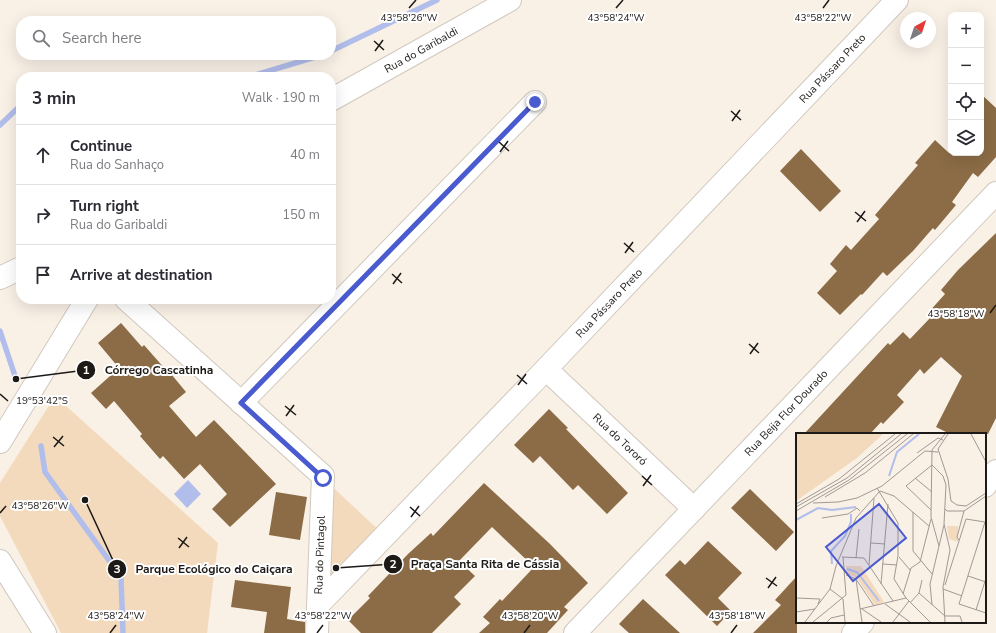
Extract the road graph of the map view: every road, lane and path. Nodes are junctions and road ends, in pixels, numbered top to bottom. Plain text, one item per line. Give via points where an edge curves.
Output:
1 (510, 0) edge
2 (897, 0) edge
3 (336, 97) edge
4 (535, 102) dead end
5 (996, 193) edge
6 (16, 270) edge
7 (0, 278) edge
8 (84, 304) edge
9 (132, 304) edge
10 (546, 369) junction
11 (241, 403) junction
12 (0, 442) edge
13 (996, 471) edge
14 (986, 485) edge
15 (694, 509) junction
16 (0, 561) edge
17 (319, 604) junction
18 (862, 623) edge
19 (45, 633) edge
20 (317, 633) edge
21 (575, 633) edge
22 (853, 633) edge

1 - 3 street, Rua do Garibaldi
2 - 10 street, Rua Pássaro Preto
4 - 11 street
5 - 15 street, Rua Beija Flor Dourado
6 - 7 street
8 - 12 street
9 - 11 street
10 - 15 street, Rua do Tororó
10 - 17 street, Rua Pássaro Preto
11 - 17 street, Rua do Pintagol via 323,476
13 - 14 street
15 - 21 street, Rua Beija Flor Dourado
16 - 19 street
17 - 20 street, Rua do Pintagol
18 - 22 street

